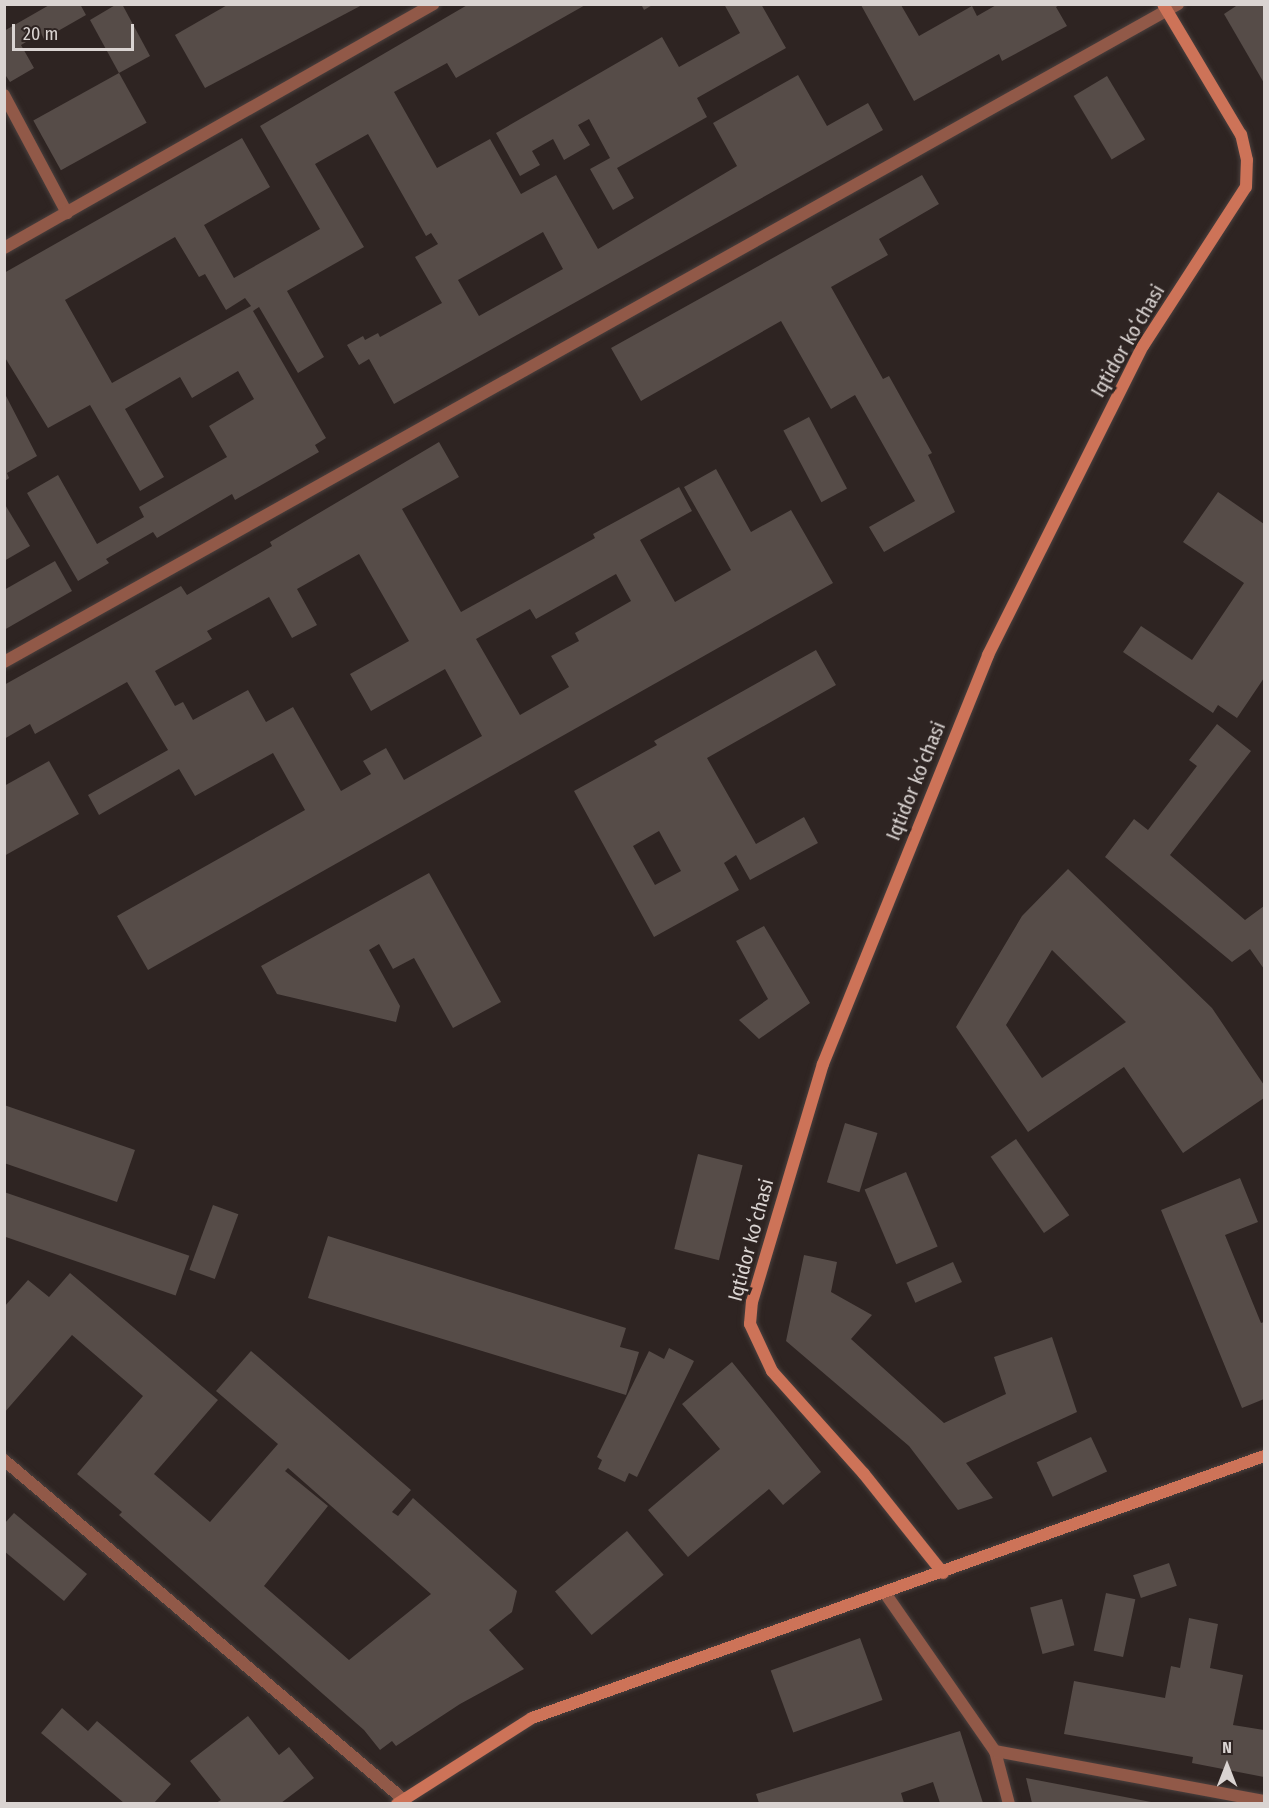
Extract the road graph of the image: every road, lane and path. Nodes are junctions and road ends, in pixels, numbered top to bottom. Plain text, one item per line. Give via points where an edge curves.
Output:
1 (434, 4) edge
2 (1178, 4) edge
3 (1164, 8) edge
4 (4, 95) edge
5 (67, 213) junction
6 (4, 248) edge
7 (4, 662) edge
8 (1264, 1456) edge
9 (4, 1460) edge
10 (943, 1573) junction
11 (885, 1593) junction
12 (995, 1751) junction
13 (400, 1801) edge
14 (1264, 1801) edge
15 (1009, 1803) edge

1 - 5 street
2 - 3 street
3 - 7 street
3 - 10 street, Iqtidor koʻchasi via 1241,135 1247,160 1246,187 1143,346 988,655 822,1064 752,1302 750,1324 772,1371 864,1474
4 - 5 street
5 - 6 street
8 - 10 street
9 - 13 street
10 - 11 street
11 - 12 street
11 - 13 street via 532,1718
12 - 14 street
12 - 15 street

